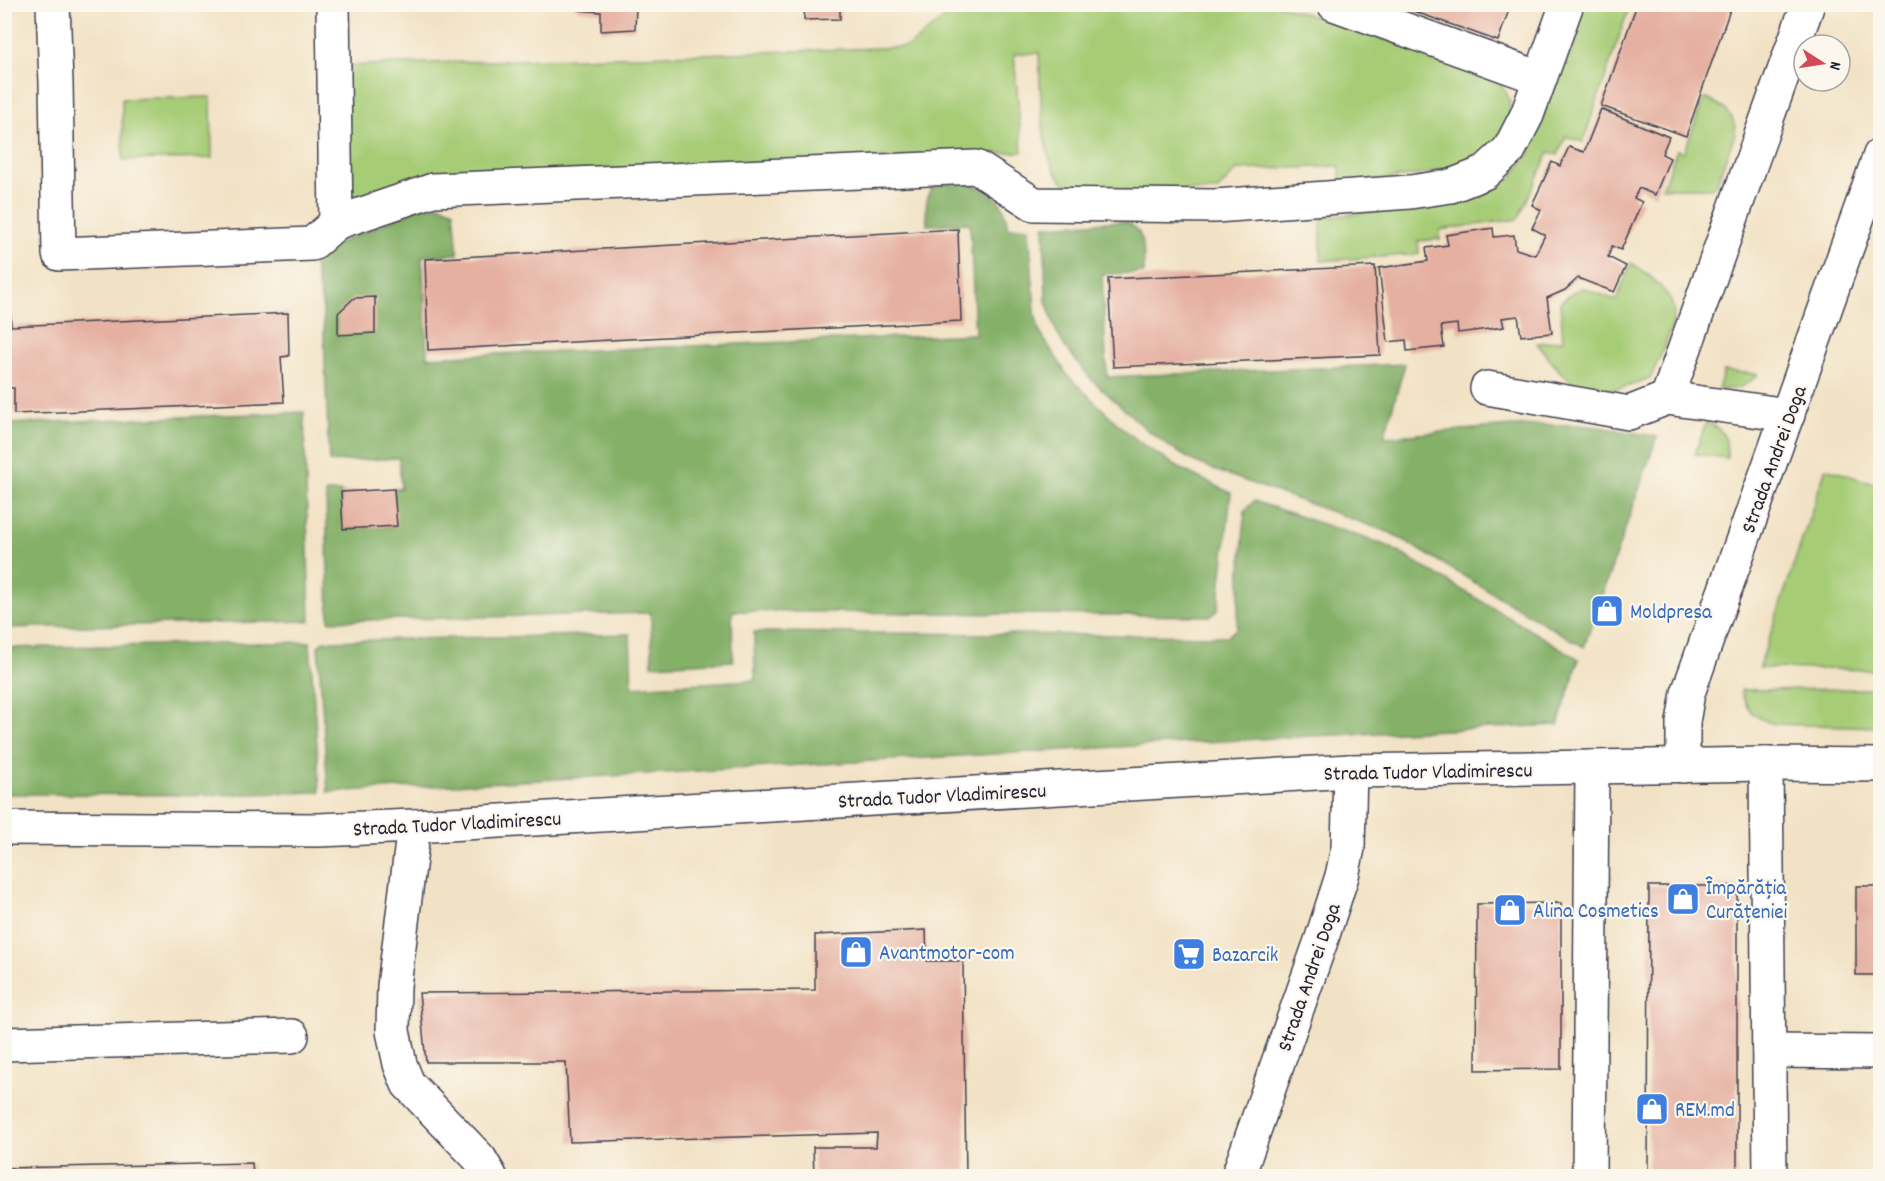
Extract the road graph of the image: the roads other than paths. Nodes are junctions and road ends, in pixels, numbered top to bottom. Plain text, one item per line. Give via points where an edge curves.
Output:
1 (53, 4) edge
2 (333, 4) edge
3 (1334, 4) edge
4 (1567, 4) edge
5 (1808, 4) edge
6 (1540, 78) junction
7 (1881, 155) edge
8 (336, 223) junction
9 (1487, 388) dead end
10 (1667, 398) junction
11 (1788, 415) junction
12 (1766, 764) junction
13 (1881, 765) edge
14 (1683, 766) junction
15 (1592, 767) junction
16 (1350, 771) junction
17 (414, 826) junction
18 (4, 828) edge
19 (292, 1036) dead end
20 (4, 1044) edge
21 (1769, 1052) junction
22 (1881, 1052) edge
23 (490, 1176) edge
24 (1238, 1176) edge
25 (1589, 1176) edge
26 (1770, 1176) edge

1 - 8 main road via 59,254 312,244
2 - 8 main road
3 - 6 main road
4 - 6 main road
5 - 10 main road
6 - 8 main road via 1509,150 1484,173 1451,186 1410,192 1215,206 1034,204 976,167 433,190
7 - 11 main road, Strada Andrei Doga
9 - 10 main road via 1629,413
10 - 11 main road
11 - 14 main road, Strada Andrei Doga via 1688,693 1683,722
12 - 13 main road, Strada Tudor Vladimirescu
12 - 14 main road, Strada Tudor Vladimirescu
12 - 21 main road
14 - 15 main road, Strada Tudor Vladimirescu
15 - 16 main road, Strada Tudor Vladimirescu
15 - 25 main road
16 - 17 main road, Strada Tudor Vladimirescu
16 - 24 main road, Strada Andrei Doga via 1348,848 1342,876
17 - 18 main road, Strada Tudor Vladimirescu via 318,830
17 - 23 main road via 394,986 393,1031 400,1064 408,1084 480,1159
19 - 20 main road
21 - 22 main road
21 - 26 main road

